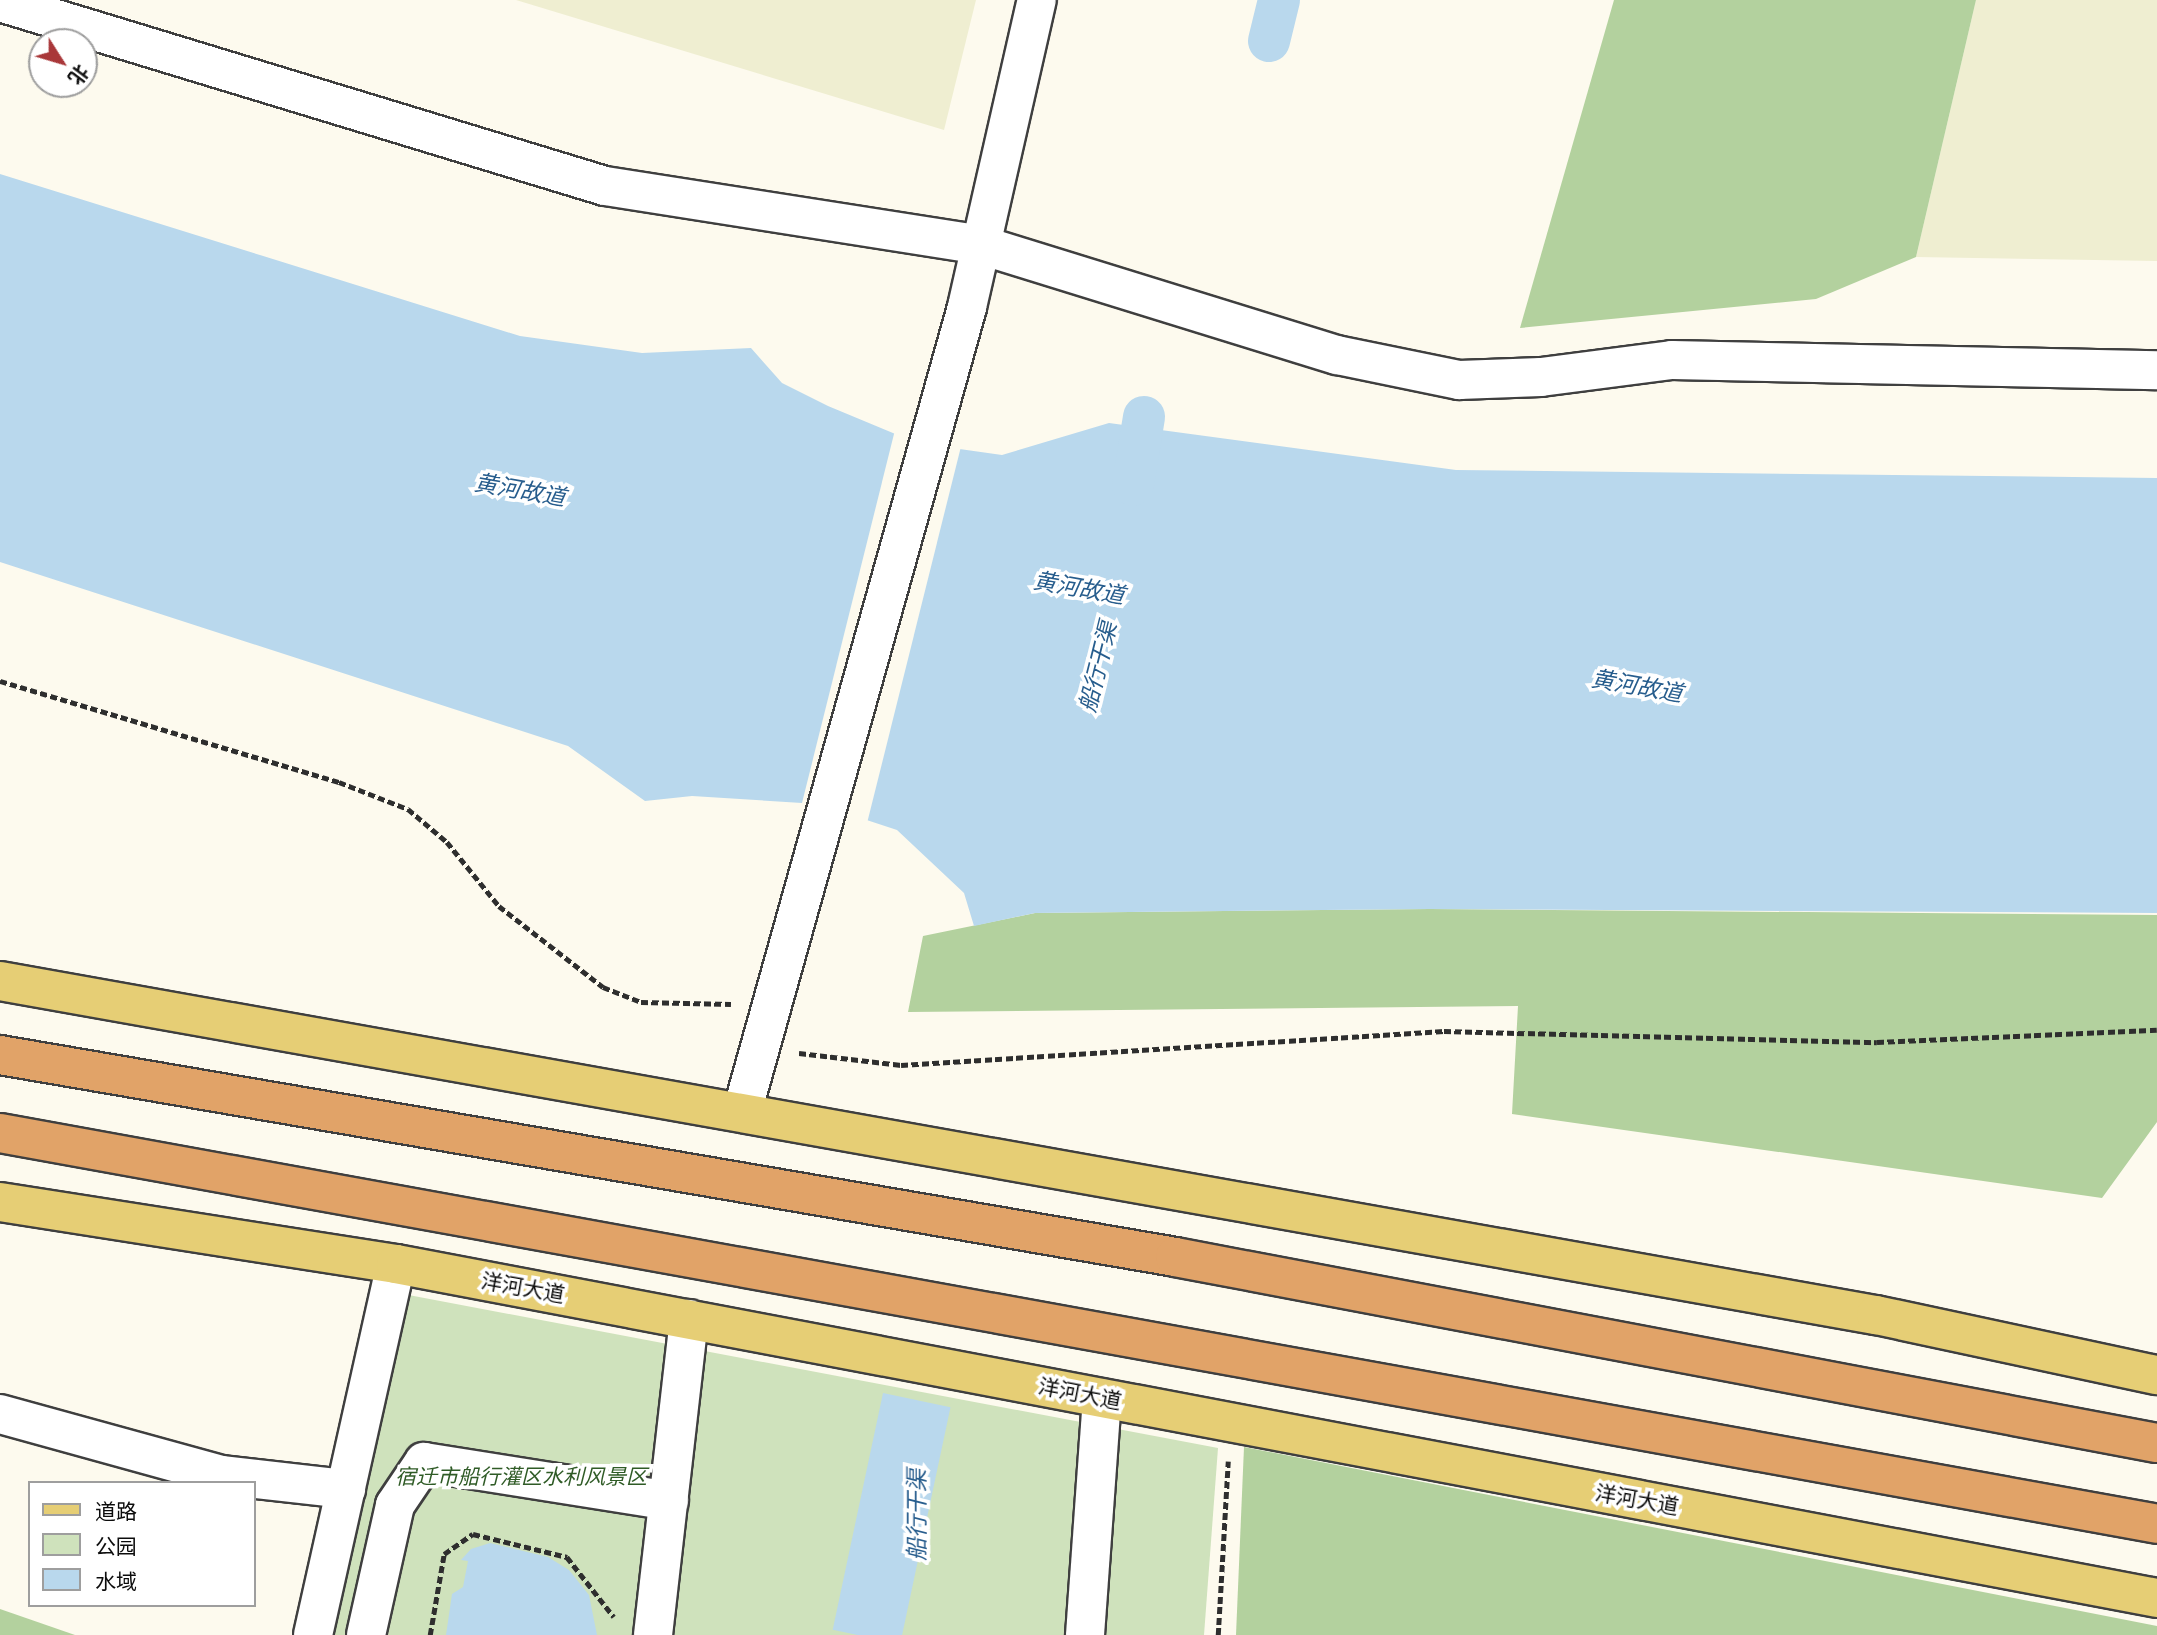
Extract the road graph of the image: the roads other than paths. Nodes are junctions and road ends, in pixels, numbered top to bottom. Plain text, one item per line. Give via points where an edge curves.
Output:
1 (1037, 0) edge
2 (0, 2) edge
3 (981, 244) junction
4 (2157, 370) edge
5 (0, 981) edge
6 (0, 1055) edge
7 (742, 1112) junction
8 (0, 1133) edge
9 (0, 1202) edge
10 (396, 1264) junction
11 (689, 1319) junction
12 (2157, 1375) edge
13 (1102, 1399) junction
14 (0, 1414) edge
15 (2157, 1443) edge
16 (345, 1489) junction
17 (669, 1501) junction
18 (2157, 1524) edge
19 (2157, 1598) edge
20 (636, 1630) edge
21 (313, 1635) edge
22 (366, 1635) edge
23 (1085, 1635) edge

1 - 3 street
2 - 3 street via 605,186
3 - 4 street via 1337,355 1458,380 1541,377 1672,360
3 - 7 street
5 - 7 main road
6 - 15 highway via 1175,1257
7 - 12 main road via 1876,1315
8 - 18 highway via 1182,1342
9 - 10 main road, 洋河大道
10 - 11 main road, 洋河大道
10 - 16 street
11 - 13 main road, 洋河大道
11 - 17 street
13 - 19 main road, 洋河大道
13 - 23 street
14 - 16 street via 222,1475
16 - 21 street
17 - 20 street
17 - 22 street via 424,1462 395,1505

